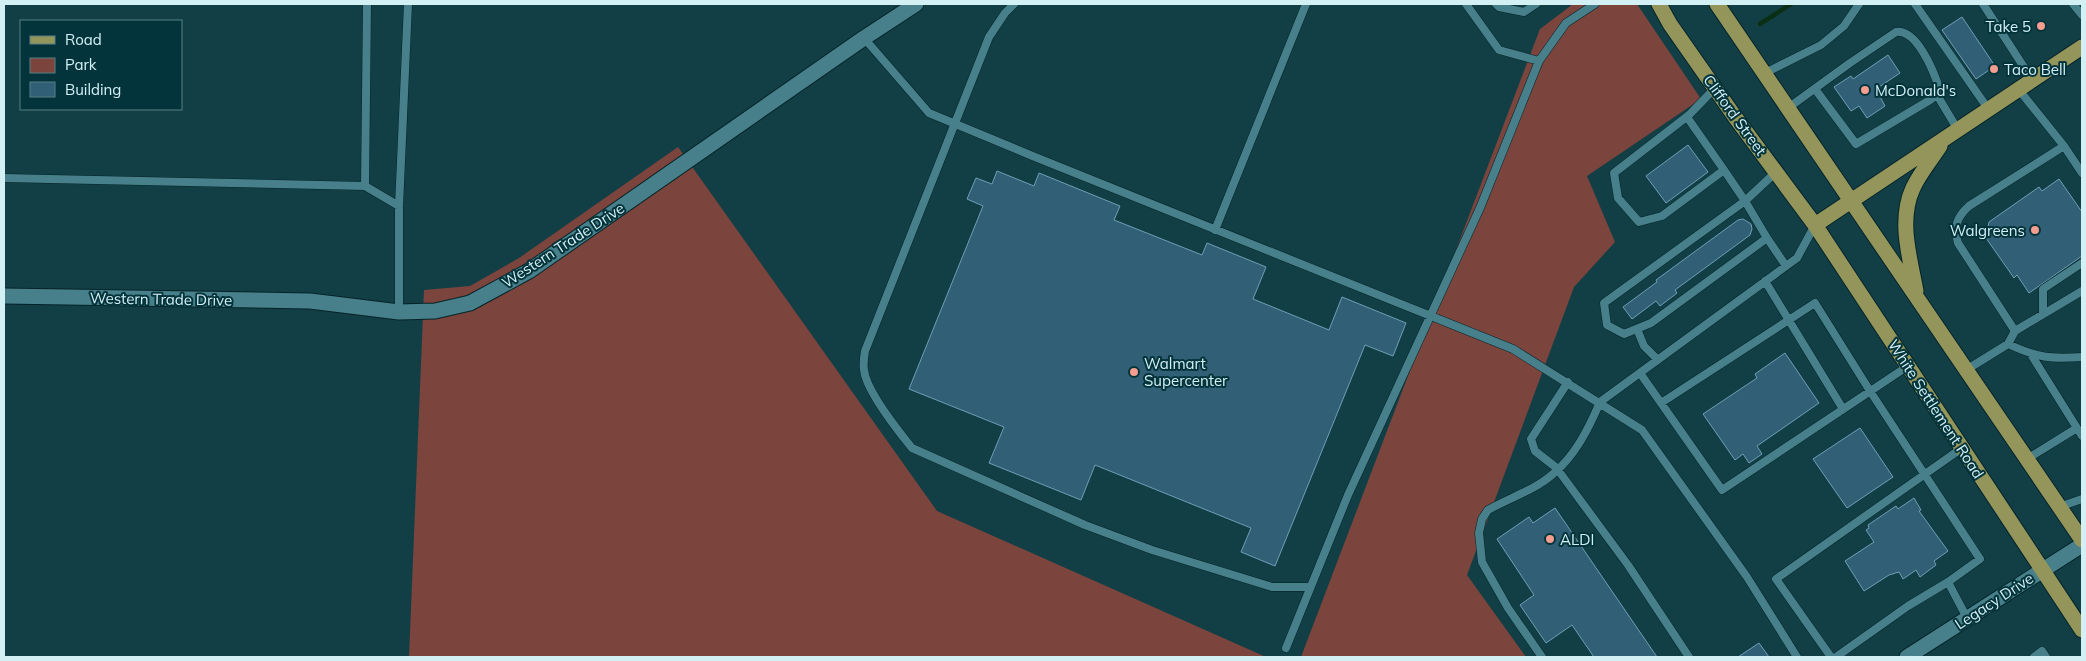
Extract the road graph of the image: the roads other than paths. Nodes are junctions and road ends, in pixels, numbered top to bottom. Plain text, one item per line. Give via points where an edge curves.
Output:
1 (367, 4) edge
2 (408, 4) edge
3 (916, 4) edge
4 (1014, 4) edge
5 (1306, 4) edge
6 (1466, 4) edge
7 (1496, 4) edge
8 (1536, 4) edge
9 (1595, 4) edge
10 (1659, 4) edge
11 (1718, 4) edge
12 (1858, 4) edge
13 (1916, 4) edge
14 (1983, 4) edge
15 (2073, 4) edge
16 (2082, 15) edge
17 (864, 38) junction
18 (2082, 47) edge
19 (1539, 61) junction
20 (1765, 74) junction
21 (2033, 81) junction
22 (1715, 88) junction
23 (1815, 89) junction
24 (2019, 90) junction
25 (1936, 95) junction
26 (1788, 108) junction
27 (1989, 110) junction
28 (1687, 117) junction
29 (956, 124) junction
30 (1952, 134) junction
31 (2064, 146) junction
32 (1724, 170) junction
33 (1776, 172) junction
34 (2082, 173) edge
35 (4, 178) edge
36 (365, 186) junction
37 (1745, 201) junction
38 (1851, 201) junction
39 (398, 206) junction
40 (1815, 225) junction
41 (1215, 230) junction
42 (1767, 238) junction
43 (2082, 263) edge
44 (1786, 266) junction
45 (1765, 282) junction
46 (2082, 291) edge
47 (4, 296) edge
48 (1917, 297) junction
49 (399, 312) junction
50 (2043, 314) junction
51 (1429, 316) junction
52 (1788, 319) junction
53 (1637, 329) junction
54 (2014, 331) junction
55 (2008, 344) junction
56 (2032, 356) junction
57 (2082, 358) edge
58 (1658, 360) junction
59 (1908, 366) junction
60 (1966, 370) junction
61 (1640, 373) junction
62 (1568, 382) junction
63 (1870, 391) junction
64 (1600, 402) junction
65 (1661, 403) junction
66 (1843, 409) junction
67 (2077, 428) junction
68 (2082, 436) edge
69 (1962, 448) junction
70 (2027, 459) junction
71 (1558, 469) junction
72 (1924, 475) junction
73 (2082, 499) edge
74 (2059, 507) junction
75 (2082, 540) edge
76 (2082, 545) edge
77 (2042, 570) junction
78 (1948, 582) junction
79 (1310, 587) junction
80 (1967, 618) junction
81 (2082, 630) edge
82 (1286, 648) dead end
83 (1542, 657) edge
84 (1689, 657) edge
85 (1797, 657) edge
86 (1832, 657) edge
87 (1836, 657) edge
88 (1907, 657) edge
89 (2034, 657) edge
90 (2046, 657) edge

1 - 36 lane
2 - 39 lane
3 - 17 street, Western Trade Drive
4 - 29 lane via 989,37
5 - 41 lane
6 - 19 lane via 1499,50
7 - 8 lane via 1524,12
9 - 19 lane via 1566,23
10 - 22 main road, Clifford Street
11 - 20 main road
12 - 20 lane via 1844,26 1821,45
13 - 27 lane
14 - 21 lane
15 - 16 lane
17 - 29 lane via 929,113
17 - 49 street, Western Trade Drive via 529,271 470,303 435,311
18 - 21 main road
19 - 51 lane via 1480,208
20 - 26 main road
21 - 24 main road
22 - 28 lane
22 - 33 main road, Clifford Street
23 - 25 lane via 1856,144
23 - 25 lane via 1901,31 1919,44 1940,88
23 - 26 lane
24 - 27 main road
24 - 31 lane
25 - 30 lane
26 - 38 main road
27 - 30 main road
28 - 32 lane
28 - 32 lane via 1614,173 1618,198 1638,222 1662,216
29 - 41 lane
29 - 79 lane via 865,350 864,372 869,385 896,428 912,448 1085,526 1272,587
30 - 38 main road
30 - 48 main road via 1919,176 1909,200 1906,236
31 - 34 lane
31 - 54 lane via 1970,206 1962,212 1956,224 1958,243
32 - 37 lane
33 - 37 lane
33 - 40 main road, Clifford Street
35 - 36 lane
36 - 39 lane
37 - 42 lane
37 - 53 lane via 1604,303 1607,325 1624,334
38 - 40 main road
38 - 48 main road
39 - 49 lane
40 - 44 lane via 1797,258
40 - 59 main road, White Settlement Road
41 - 51 lane
42 - 44 lane
42 - 53 lane via 1651,323
43 - 50 lane via 2042,289
44 - 45 lane
45 - 52 lane
45 - 58 lane
46 - 50 lane
47 - 49 street, Western Trade Drive via 310,300
48 - 60 main road
50 - 54 lane
51 - 62 lane via 1514,349
51 - 79 lane
52 - 63 lane via 1815,303
52 - 65 lane
52 - 66 lane
53 - 58 lane via 1644,346
54 - 55 lane
55 - 56 lane
55 - 60 lane
56 - 57 lane
56 - 67 lane
58 - 61 lane
59 - 63 lane
59 - 69 main road, White Settlement Road
60 - 70 main road
61 - 64 lane
61 - 65 lane
62 - 64 lane
62 - 71 lane via 1531,440 1534,450
63 - 66 lane
63 - 72 lane
64 - 71 lane via 1591,423
64 - 85 lane via 1642,430 1747,577
65 - 66 lane via 1722,490
67 - 68 lane
67 - 70 lane
69 - 72 lane
69 - 77 main road, White Settlement Road
70 - 74 main road
71 - 83 lane via 1546,479 1488,510 1479,533 1482,562 1508,608
71 - 84 lane via 1628,565
72 - 78 lane via 1980,558
72 - 86 lane via 1776,579
73 - 74 lane
74 - 75 main road
76 - 77 street, Legacy Drive
77 - 80 street, Legacy Drive
77 - 81 main road, White Settlement Road
78 - 80 lane
78 - 87 lane
79 - 82 lane
80 - 88 street, Legacy Drive
89 - 90 lane via 2042,652

